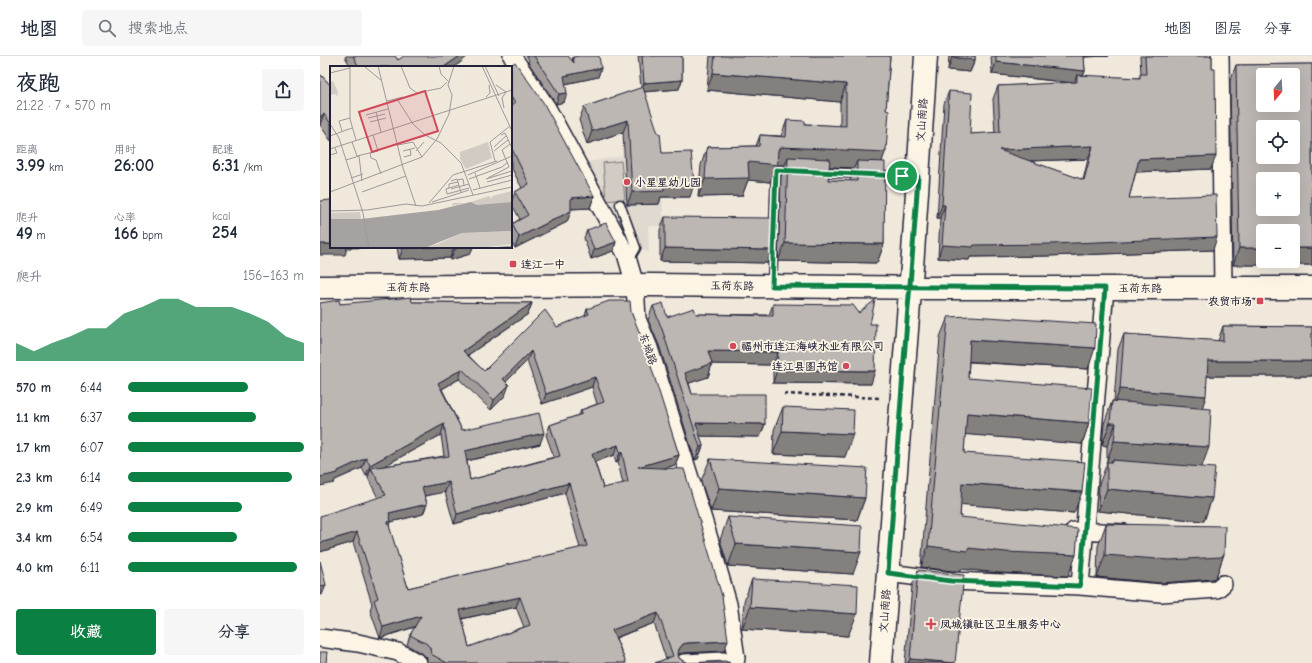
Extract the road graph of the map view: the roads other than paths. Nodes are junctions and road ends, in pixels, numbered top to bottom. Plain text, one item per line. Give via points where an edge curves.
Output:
1 (512, 56) edge
2 (926, 56) edge
3 (1220, 56) edge
4 (918, 177) junction
5 (620, 204) dead end
6 (629, 260) junction
7 (635, 285) junction
8 (772, 286) junction
9 (320, 287) edge
10 (910, 288) junction
11 (1105, 288) junction
12 (1223, 288) junction
13 (1312, 288) edge
14 (1062, 530) edge
15 (1085, 532) junction
16 (1140, 533) edge
17 (888, 573) junction
18 (1223, 584) dead end
19 (1080, 586) junction
20 (320, 638) edge
21 (418, 663) edge
22 (684, 663) edge
23 (727, 663) edge
24 (735, 663) edge
25 (881, 663) edge

1 - 6 street, 东城路 via 554,121
2 - 4 main road, 文山南路
3 - 12 street
4 - 8 lane via 776,170
4 - 10 main road, 文山南路
5 - 6 lane via 636,248
6 - 7 street, 东城路
7 - 8 main road, 玉荷东路
7 - 9 main road, 玉荷东路
7 - 24 street, 东城路 via 637,319 649,348 728,604
8 - 10 main road, 玉荷东路
10 - 11 main road, 玉荷东路
10 - 17 main road, 文山南路
11 - 12 main road, 玉荷东路
11 - 15 street via 1089,388 1103,414 1090,472
12 - 13 main road, 玉荷东路
14 - 15 street
15 - 16 street
15 - 19 street
17 - 19 street via 951,581
17 - 25 main road, 文山南路
18 - 19 street via 1217,589 1161,593
20 - 21 street via 398,652
22 - 23 street

